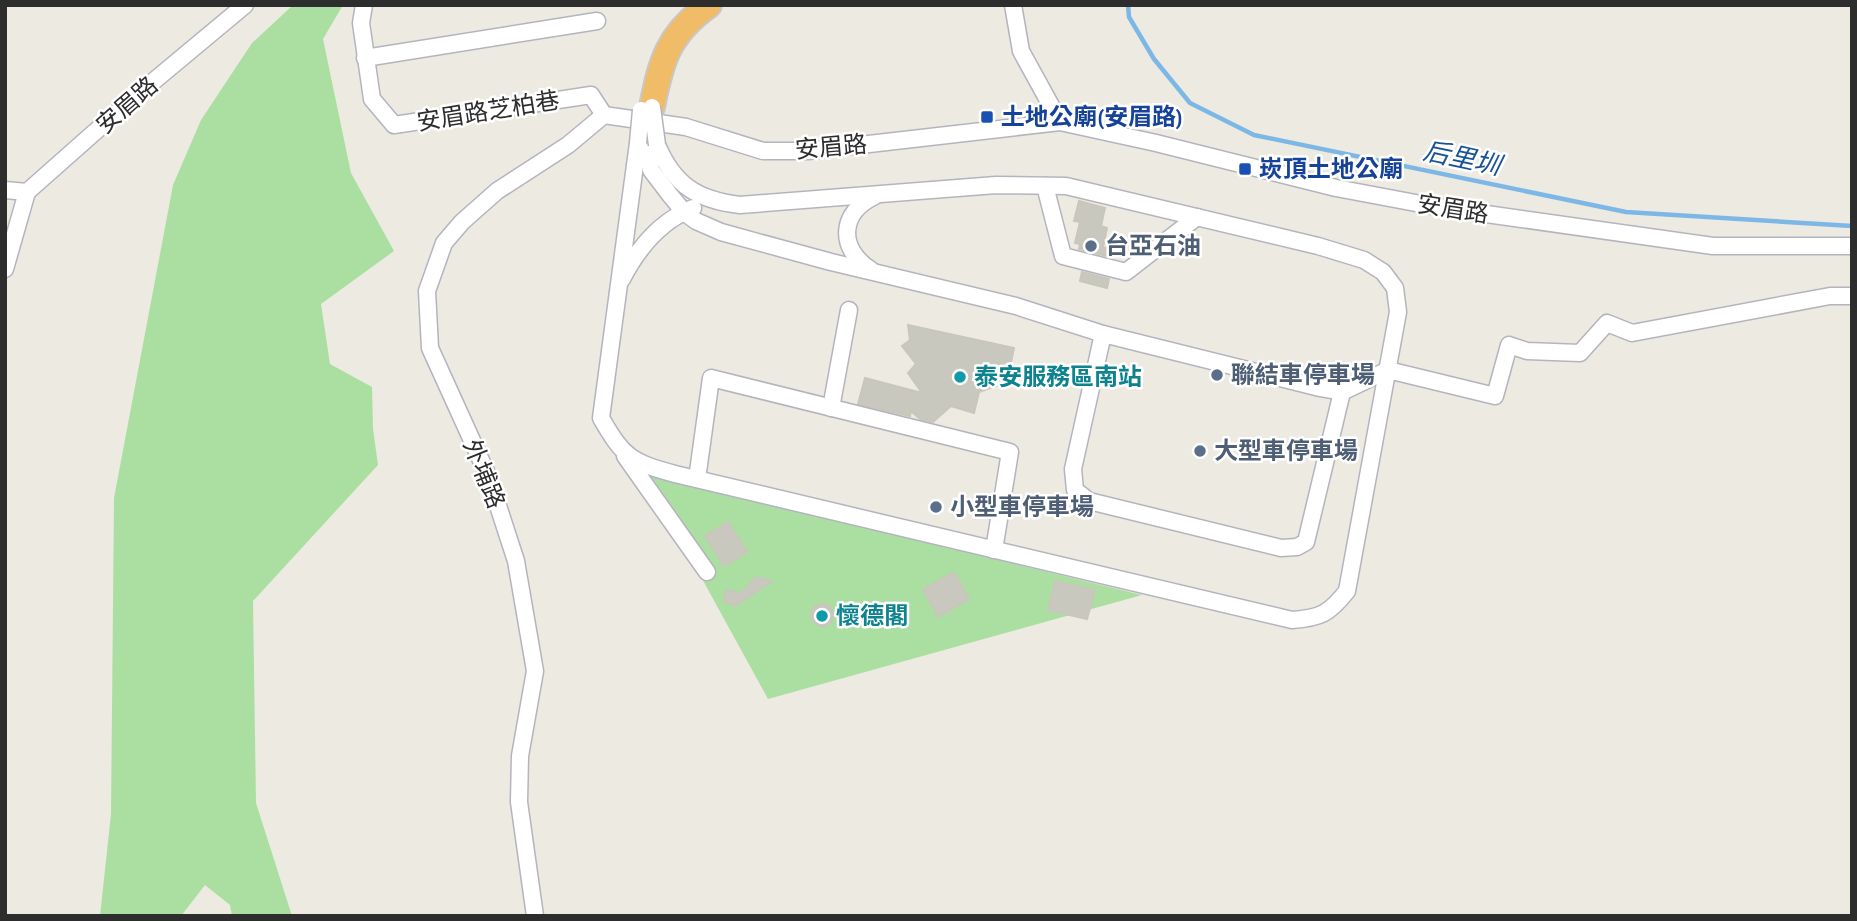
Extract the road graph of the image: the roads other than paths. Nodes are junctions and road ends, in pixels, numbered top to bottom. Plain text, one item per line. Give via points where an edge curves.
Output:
1 (245, 5) edge
2 (364, 5) edge
3 (691, 5) edge
4 (709, 5) edge
5 (1013, 5) edge
6 (597, 21) dead end
7 (366, 58) junction
8 (647, 109) junction
9 (604, 115) junction
10 (1060, 122) junction
11 (647, 141) junction
12 (1045, 186) junction
13 (5, 190) edge
14 (27, 192) junction
15 (877, 195) junction
16 (720, 203) junction
17 (684, 212) junction
18 (1197, 217) junction
19 (1852, 246) edge
20 (5, 270) edge
21 (875, 272) junction
22 (618, 287) junction
23 (1852, 296) edge
24 (849, 310) dead end
25 (1103, 334) junction
26 (1388, 370) junction
27 (1342, 392) junction
28 (831, 408) junction
29 (620, 449) junction
30 (697, 479) junction
31 (993, 550) junction
32 (707, 572) dead end
33 (535, 916) edge

1 - 14 street, 安眉路
2 - 7 street, 安眉路芝柏巷 via 361,23
3 - 8 highway via 669,30 651,63
4 - 8 highway via 676,36 661,64
5 - 10 street via 1021,51
6 - 7 street
7 - 9 street, 安眉路芝柏巷 via 372,99 394,125 591,95
8 - 11 street, bridge
9 - 10 street, 安眉路 via 686,127 763,151
9 - 33 street, 外埔路 via 461,222 444,243 426,291 430,348 489,478 516,561 535,671 520,756 519,802
10 - 19 street, 安眉路 via 1336,188 1437,207 1713,246
11 - 16 street via 689,190
11 - 17 street via 651,170
11 - 22 street
12 - 15 street
12 - 18 street via 1066,186
12 - 18 street via 1063,256 1126,272
13 - 14 street
14 - 20 street
15 - 16 street
15 - 21 street via 862,202 846,233 857,259
16 - 17 street
17 - 21 street via 721,232
17 - 22 street via 654,233 631,261
18 - 26 street via 1318,246 1364,260 1383,272 1395,288 1398,312
21 - 25 street via 1016,306
22 - 29 street via 601,418
23 - 26 street via 1830,296 1632,333 1607,323 1580,353 1527,351 1509,345 1495,396
24 - 28 street
25 - 27 street
25 - 27 street via 1073,469 1075,490 1088,501 1281,548 1306,542
26 - 27 street
26 - 31 street via 1347,591 1333,609 1314,619 1269,616
28 - 30 street via 711,378
28 - 31 street via 1010,452
29 - 30 street via 646,466
29 - 32 street
30 - 31 street

